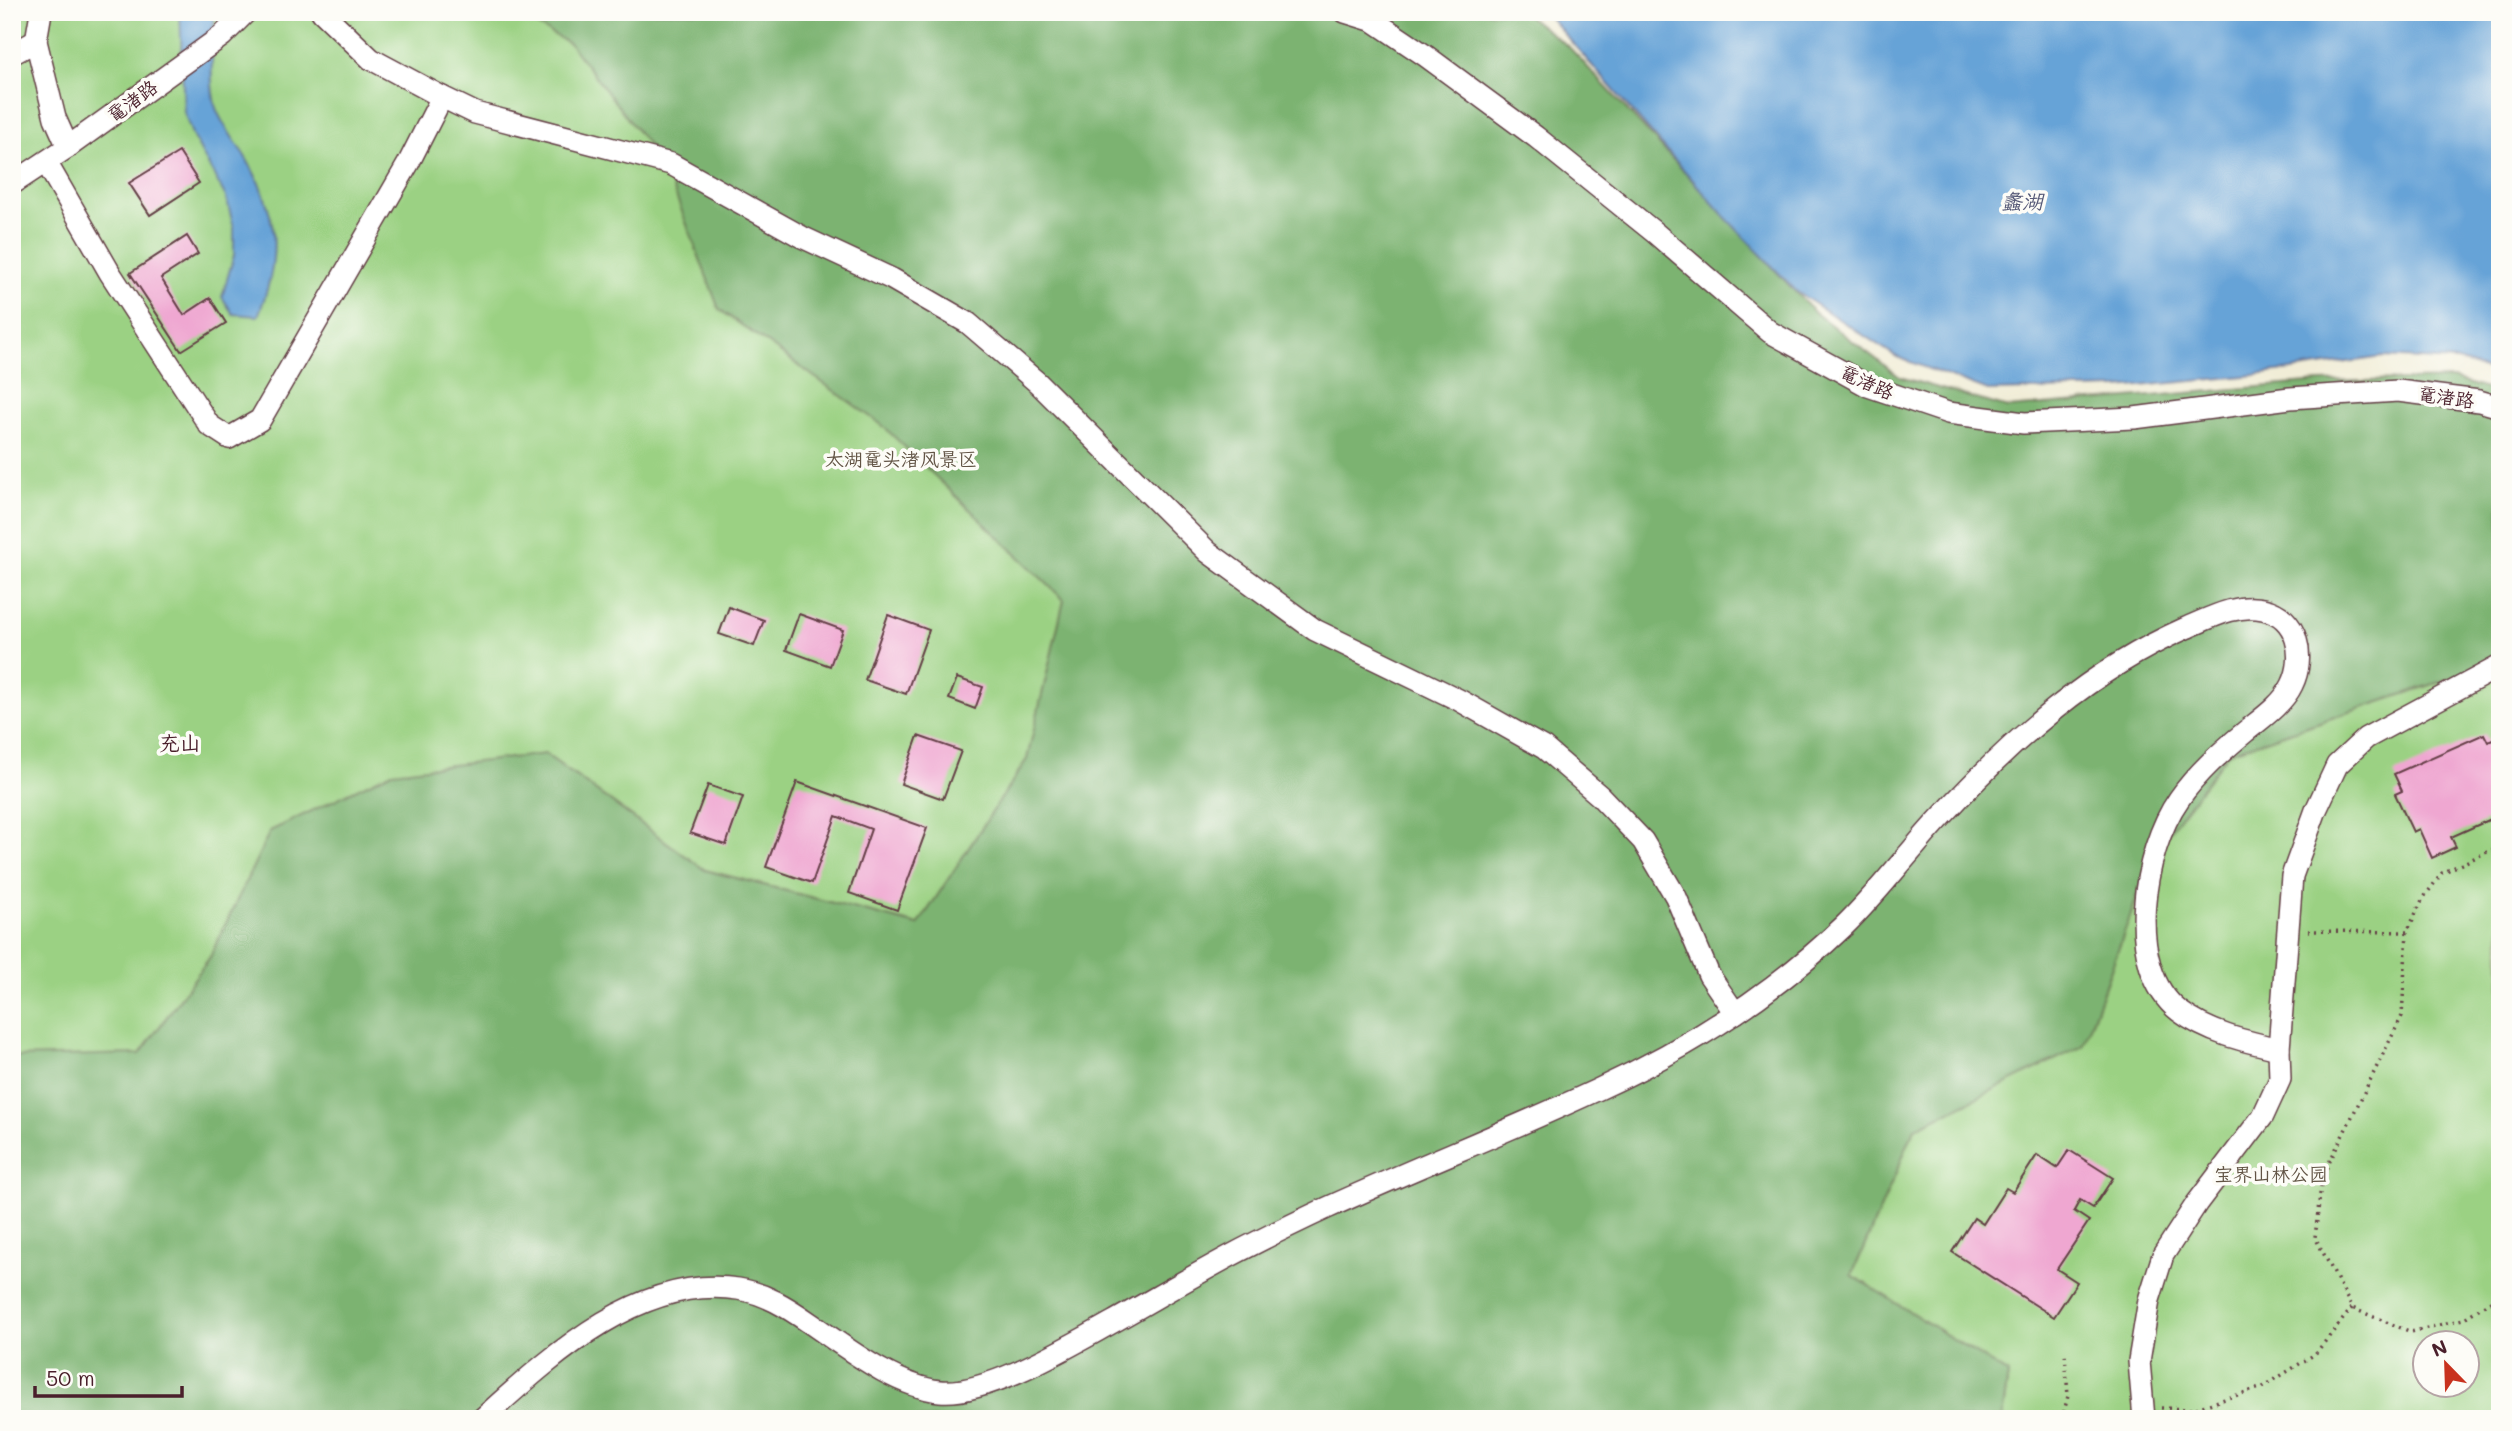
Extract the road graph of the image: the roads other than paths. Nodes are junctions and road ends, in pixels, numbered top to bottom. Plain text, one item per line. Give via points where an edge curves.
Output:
1 (41, 12) edge
2 (246, 12) edge
3 (323, 12) edge
4 (1345, 12) edge
5 (36, 41) junction
6 (12, 54) edge
7 (442, 97) junction
8 (68, 147) junction
9 (46, 162) junction
10 (12, 184) edge
11 (2500, 407) edge
12 (2500, 666) edge
13 (1735, 1013) junction
14 (2279, 1049) junction
15 (2143, 1413) edge
16 (482, 1419) edge

1 - 5 street
2 - 8 street, 鼋渚路 via 222,36
3 - 7 street via 371,59
4 - 11 street, 鼋渚路 via 1374,21 1536,137 1770,332 1868,386 1948,413 2024,423 2134,418 2290,398 2398,391
5 - 6 street
5 - 8 street via 54,118
7 - 9 street via 260,419 229,438 209,425 110,273
7 - 13 street via 475,113 671,164 968,323 1038,383 1208,552 1315,630 1459,700 1544,748 1600,796 1643,841 1676,897 1709,975
8 - 9 street, 鼋渚路
9 - 10 street, 鼋渚路
12 - 14 street via 2366,738 2337,765 2292,876
13 - 14 street via 1845,925 1964,793 2029,729 2091,680 2159,640 2223,612 2261,608 2291,627 2299,643 2291,689 2210,762 2176,802 2152,853 2143,942 2153,973 2173,1006 2206,1027
13 - 16 street via 1602,1088 1326,1208 1057,1353 988,1384 942,1392 905,1381 872,1365 780,1302 743,1289 699,1286 642,1302 594,1328
14 - 15 street via 2280,1079 2263,1116 2163,1255 2139,1361

